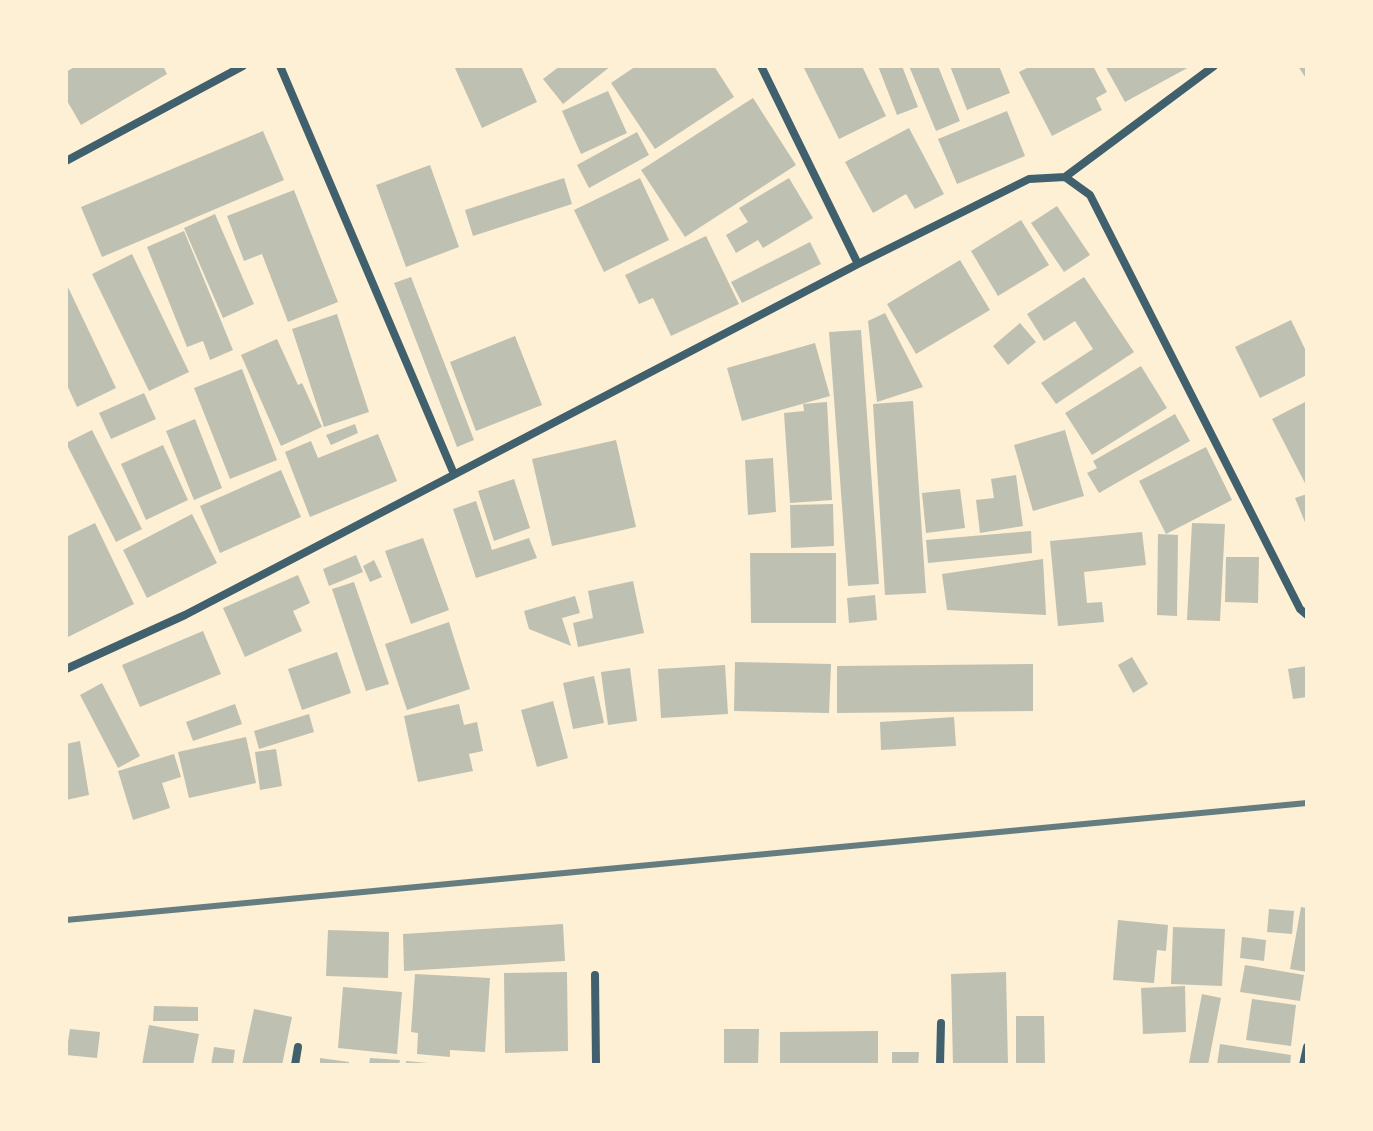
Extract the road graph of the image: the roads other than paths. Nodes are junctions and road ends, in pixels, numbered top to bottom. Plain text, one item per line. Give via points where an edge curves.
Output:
1 (243, 66) edge
2 (280, 66) edge
3 (761, 66) edge
4 (1214, 66) edge
5 (66, 161) edge
6 (1065, 177) junction
7 (858, 264) junction
8 (454, 474) junction
9 (1307, 615) edge
10 (66, 669) edge
11 (595, 975) dead end
12 (941, 1023) dead end
13 (298, 1047) dead end
14 (1307, 1047) edge
15 (295, 1065) edge
16 (596, 1065) edge
17 (940, 1065) edge
18 (1303, 1065) edge

1 - 5 street
2 - 8 street
3 - 7 street
4 - 6 street
6 - 7 street via 1029,179
6 - 9 street via 1090,195
7 - 8 street
8 - 10 street via 185,615
11 - 16 street
12 - 17 street
13 - 15 street
14 - 18 street

